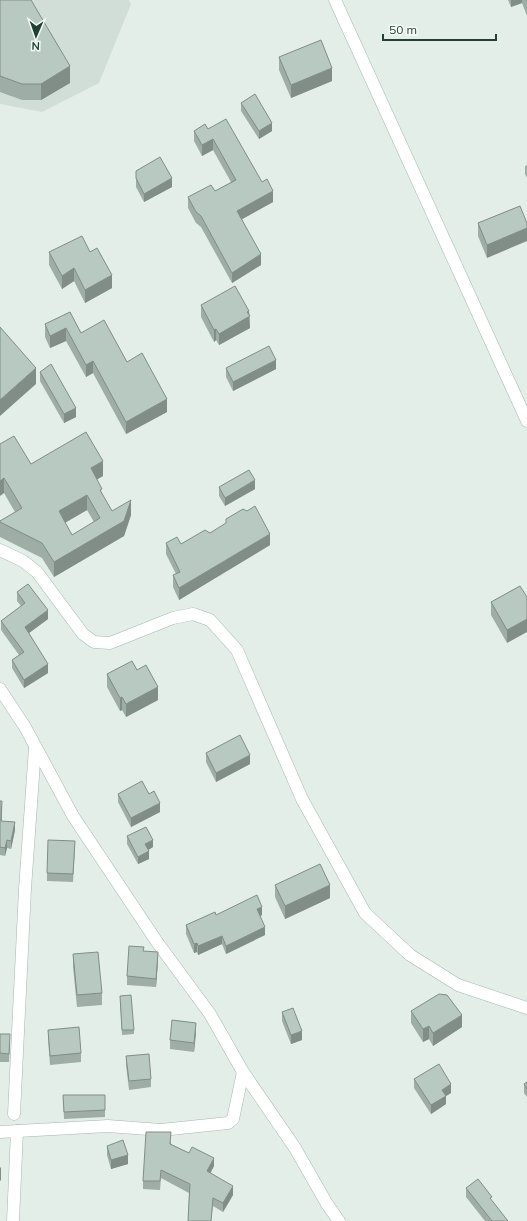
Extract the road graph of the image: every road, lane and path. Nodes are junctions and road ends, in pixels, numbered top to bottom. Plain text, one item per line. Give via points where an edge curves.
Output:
1 (335, 0) edge
2 (527, 421) edge
3 (0, 550) edge
4 (0, 689) edge
5 (35, 746) junction
6 (527, 1008) edge
7 (244, 1072) junction
8 (14, 1114) dead end
9 (17, 1131) junction
10 (0, 1132) edge
11 (13, 1221) edge
12 (339, 1221) edge

1 - 2 street
3 - 6 street via 23,561 37,572 83,634 94,642 110,643 193,614 210,620 237,650 302,799 365,913 410,955 458,985
4 - 5 street
5 - 7 street via 77,822 157,942 206,1007
5 - 8 street
7 - 9 street via 233,1119 228,1123 161,1130 108,1126
7 - 12 street via 295,1148
9 - 10 street
9 - 11 street

